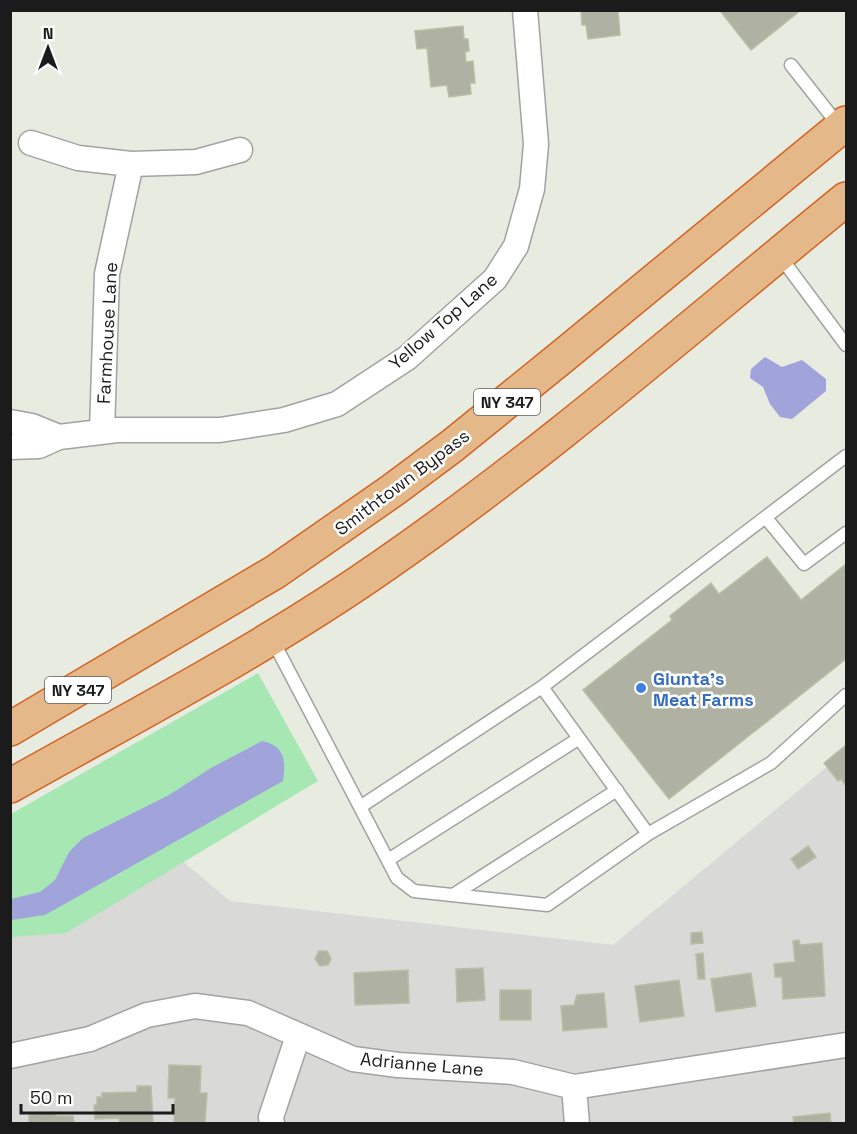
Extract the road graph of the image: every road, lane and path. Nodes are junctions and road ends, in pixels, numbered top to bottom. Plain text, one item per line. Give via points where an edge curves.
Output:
1 (525, 10) edge
2 (790, 64) dead end
3 (844, 125) edge
4 (31, 144) dead end
5 (240, 150) dead end
6 (131, 164) junction
7 (846, 199) edge
8 (778, 254) junction
9 (846, 345) edge
10 (10, 422) edge
11 (102, 432) junction
12 (59, 437) junction
13 (10, 447) edge
14 (846, 456) edge
15 (766, 518) junction
16 (846, 532) edge
17 (271, 638) junction
18 (542, 687) junction
19 (846, 695) edge
20 (10, 729) edge
21 (578, 739) junction
22 (10, 786) edge
23 (617, 790) junction
24 (360, 807) junction
25 (648, 834) junction
26 (388, 860) junction
27 (453, 895) junction
28 (298, 1036) junction
29 (846, 1045) edge
30 (10, 1056) edge
31 (574, 1087) junction
32 (272, 1124) edge
33 (577, 1124) edge

1 - 11 street, Yellow Top Lane via 536,144 532,189 516,246 495,279 407,358 337,404 284,420 220,430
2 - 3 lane
3 - 20 highway, Smithtown Bypass / NY 347 via 523,389 385,496 275,572
4 - 6 street via 78,158
5 - 6 street via 196,162
6 - 11 street, Farmhouse Lane via 107,274
7 - 8 highway, NY 347
8 - 9 lane
8 - 17 highway, NY 347 via 557,436 448,520 380,569
10 - 12 street, Yellow Top Lane
11 - 12 street, Yellow Top Lane
12 - 13 street, Yellow Top Lane via 39,446
14 - 15 lane
15 - 16 lane via 804,564
15 - 18 lane
17 - 22 highway, NY 347
17 - 24 lane
18 - 21 lane
18 - 24 lane
19 - 25 lane via 771,763
21 - 23 lane
21 - 26 lane
23 - 25 lane
23 - 27 lane
24 - 26 lane
25 - 27 lane via 547,905
26 - 27 lane via 397,878 414,891
28 - 30 street, Adrianne Lane via 248,1013 195,1006 147,1016 90,1039
28 - 31 street, Adrianne Lane via 353,1059 513,1072
28 - 32 street
29 - 31 street, Adrianne Lane
31 - 33 street

